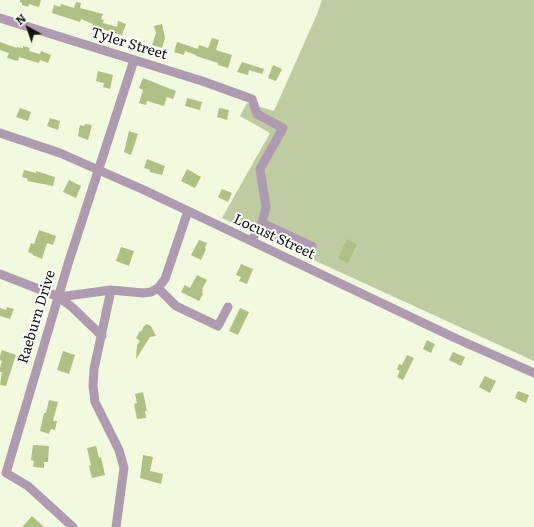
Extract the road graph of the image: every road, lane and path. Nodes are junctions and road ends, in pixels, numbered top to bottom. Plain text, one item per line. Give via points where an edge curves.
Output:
1 (0, 18) edge
2 (134, 60) junction
3 (0, 133) edge
4 (99, 170) junction
5 (188, 211) junction
6 (262, 223) junction
7 (251, 241) junction
8 (312, 246) dead end
9 (0, 274) edge
10 (158, 288) junction
11 (111, 290) junction
12 (59, 297) junction
13 (228, 307) dead end
14 (102, 336) junction
15 (534, 373) edge
16 (73, 527) edge
17 (116, 527) edge

1 - 2 street, Tyler Street
2 - 4 street, Raeburn Drive
2 - 6 street, Tyler Street via 250,97 256,114 283,128 260,169 266,207
3 - 4 street, Locust Street via 60,153
4 - 5 street, Locust Street
4 - 12 street, Raeburn Drive
5 - 7 street, Locust Street
5 - 10 street via 165,279
6 - 7 street
6 - 8 street
7 - 15 street, Locust Street via 467,344
9 - 12 street
10 - 11 street via 143,293
10 - 13 street via 176,306 218,326
11 - 12 street
11 - 14 street
12 - 14 street
12 - 16 street, Raeburn Drive via 6,473 28,486
14 - 17 street via 94,369 93,386 95,402 119,450 124,468

